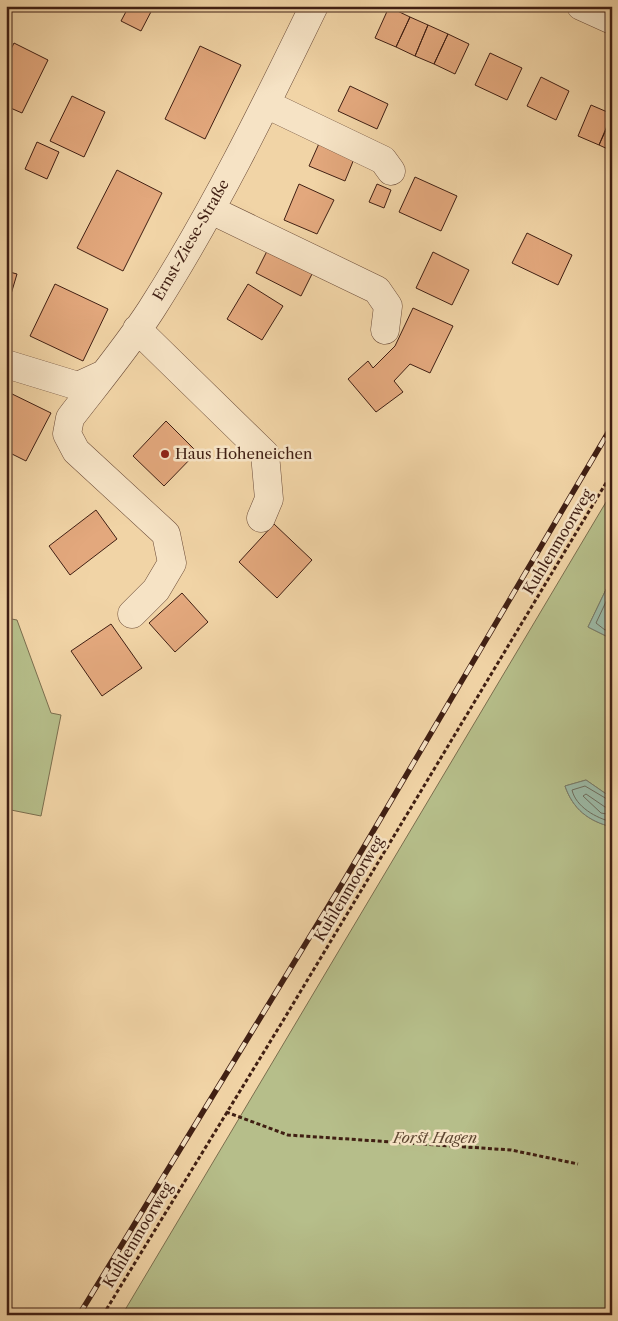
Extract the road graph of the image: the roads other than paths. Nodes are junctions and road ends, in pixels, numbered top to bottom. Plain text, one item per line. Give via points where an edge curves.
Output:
1 (314, 6) edge
2 (581, 6) edge
3 (612, 20) edge
4 (266, 104) junction
5 (390, 171) dead end
6 (211, 210) junction
7 (137, 329) junction
8 (386, 330) dead end
9 (6, 364) edge
10 (102, 375) junction
11 (261, 518) dead end
12 (132, 614) dead end

1 - 4 street, Ernst-Ziese-Straße
2 - 3 street
4 - 5 street via 383,160
4 - 6 street, Ernst-Ziese-Straße
6 - 7 street, Ernst-Ziese-Straße
6 - 8 street via 377,290 388,306
7 - 10 street, Ernst-Ziese-Straße
7 - 11 street via 265,454 268,499
9 - 10 street, Ernst-Ziese-Straße via 78,386
10 - 12 street via 70,418 67,434 76,451 166,534 172,562 156,590

